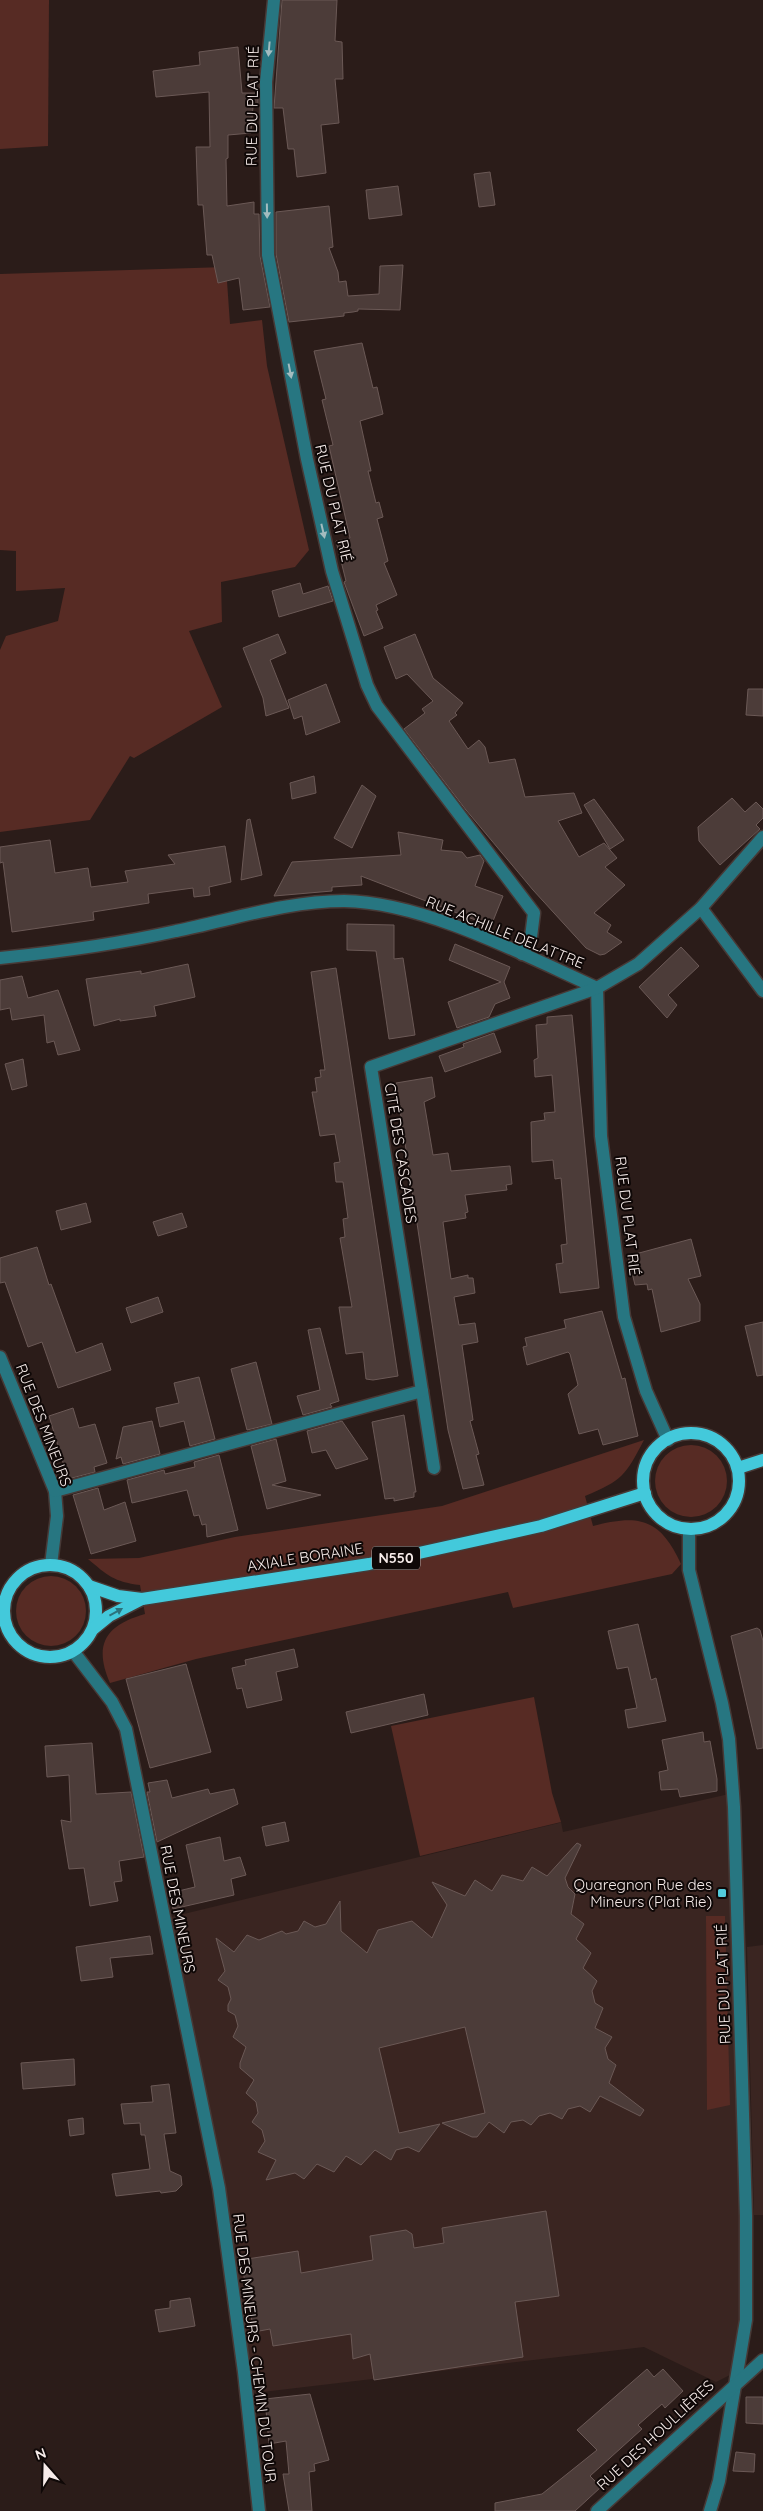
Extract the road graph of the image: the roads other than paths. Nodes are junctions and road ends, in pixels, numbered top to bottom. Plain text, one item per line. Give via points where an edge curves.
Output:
1 (274, 0) edge
2 (763, 837) edge
3 (701, 908) junction
4 (522, 954) junction
5 (0, 958) edge
6 (597, 988) junction
7 (763, 991) edge
8 (0, 1357) edge
9 (422, 1391) junction
10 (668, 1440) junction
11 (763, 1460) edge
12 (434, 1468) dead end
13 (738, 1468) junction
14 (54, 1491) junction
15 (645, 1493) junction
16 (689, 1529) junction
17 (51, 1565) junction
18 (89, 1586) junction
19 (5, 1593) edge
20 (142, 1600) junction
21 (93, 1629) junction
22 (5, 1632) edge
23 (73, 1651) junction
24 (219, 2188) joint
25 (763, 2360) edge
26 (736, 2383) junction
27 (259, 2511) edge
28 (597, 2511) edge
29 (710, 2511) edge

1 -> 4 street, RUE DU PLAT RIÉ via 266,82 268,255 306,459 332,571 367,685 377,706 534,913 530,936
2 - 3 street
3 - 6 street via 638,964
3 - 7 street
4 - 5 street, RUE ACHILLE DELATTRE via 414,912 344,901 274,909 137,940
4 - 6 street, RUE ACHILLE DELATTRE
6 - 9 street, CITÉ DES CASCADES via 371,1067
6 - 10 street, RUE DU PLAT RIÉ via 601,1136 624,1317 646,1390
8 - 14 street, RUE DES MINEURS
9 - 12 street, CITÉ DES CASCADES
9 - 14 street
10 - 13 main road via 688,1434 710,1437 732,1455
10 - 15 main road via 658,1448 645,1468
11 - 13 main road
13 - 16 main road via 737,1498 729,1511 704,1528
14 - 17 street, RUE DES MINEURS via 57,1516
15 - 16 main road via 661,1519
15 - 20 main road, AXIALE BORAINE / N550 via 541,1526 369,1564
16 - 26 street, RUE DU PLAT RIÉ via 689,1570 729,1739 734,1807 747,2263 746,2320
17 - 18 main road, N550 via 79,1575
17 - 19 main road via 27,1571
18 - 20 main road, N550
18 - 21 main road via 95,1600
19 - 22 main road
21 -> 20 main road, N550 via 109,1616
21 - 23 main road, N550 via 85,1642
22 - 23 main road via 29,1652 44,1657
23 - 24 street, RUE DES MINEURS via 112,1702 126,1729
24 - 27 street, RUE DES MINEURS - CHEMIN DU TOUR
25 - 26 street, RUE DES HOULLIÈRES
26 - 28 street, RUE DES HOULLIÈRES
26 - 29 street, RUE DU PLAT RIÉ via 719,2481

